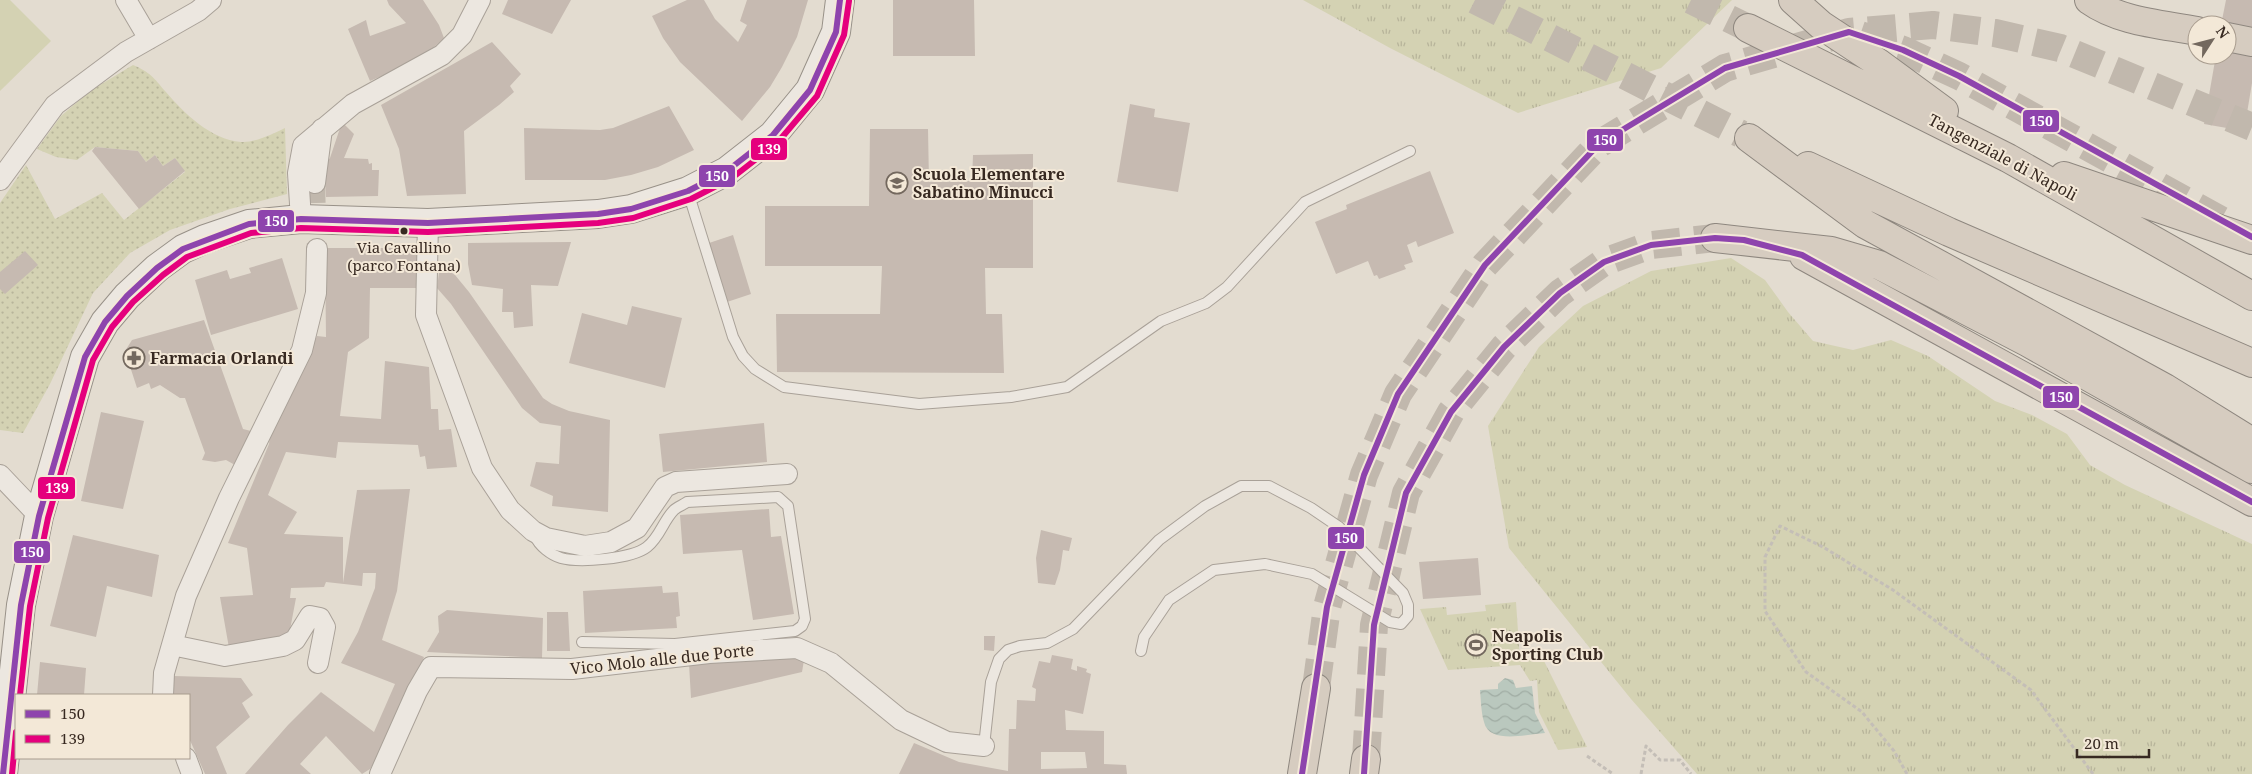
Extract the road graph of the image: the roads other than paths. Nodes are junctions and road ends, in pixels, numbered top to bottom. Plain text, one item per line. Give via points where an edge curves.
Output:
1 (126, 0) edge
2 (211, 0) edge
3 (480, 0) edge
4 (840, 0) edge
5 (1793, 0) edge
6 (2089, 0) edge
7 (1748, 28) tunnel mouth
8 (2187, 29) edge
9 (149, 39) junction
10 (2237, 39) edge
11 (2252, 42) edge
12 (322, 129) junction
13 (1410, 151) dead end
14 (2008, 158) junction
15 (0, 180) edge
16 (315, 183) tunnel mouth
17 (688, 191) junction
18 (302, 219) junction
19 (428, 223) junction
20 (1715, 238) tunnel mouth
21 (1744, 240) junction
22 (2252, 240) edge
23 (317, 250) tunnel mouth
24 (2252, 296) edge
25 (2252, 364) edge
26 (2252, 442) edge
27 (2252, 469) edge
28 (787, 474) dead end
29 (0, 475) edge
30 (2252, 502) edge
31 (39, 516) junction
32 (533, 531) junction
33 (582, 642) dead end
34 (172, 645) junction
35 (1141, 651) dead end
36 (318, 663) dead end
37 (1316, 688) tunnel mouth
38 (163, 694) edge
39 (984, 746) joint
40 (186, 759) edge
41 (3, 774) edge
42 (192, 774) edge
43 (380, 774) edge
44 (1302, 774) edge

1 - 9 street
2 - 9 street
3 - 12 street via 462,35 442,55 353,104
4 - 17 main road via 836,32 810,90 773,135 727,171
5 - 14 highway via 1821,25
6 - 8 highway via 2124,17
7 - 14 highway, Tangenziale di Napoli
9 - 15 street via 55,104
10 - 11 highway
12 - 16 street
12 - 18 street via 303,146 298,173
13 - 17 lane via 1305,202 1206,303 1161,321 1067,387 1011,397 919,404 784,386 756,369 743,356 733,337
14 - 22 highway
14 - 24 highway, Tangenziale di Napoli
17 - 19 main road via 631,209 598,214
18 - 19 main road
18 - 31 main road via 249,224 205,238 157,268 127,296 105,322 85,357
19 - 32 street via 426,315 482,468 510,510
20 - 21 highway
21 - 27 highway via 1831,251 1888,269 2027,342
21 - 30 highway via 1802,254
23 - 34 street via 316,293 302,350 229,498 186,596
25 - 26 highway via 1949,232 1745,136 1865,224 2166,388
28 - 32 street via 676,482 665,487 637,528 611,542 585,546 546,538
29 - 31 street
31 - 41 main road via 21,605
32 - 33 lane via 544,549 561,558 619,558 645,549 656,539 674,510 687,502 778,497 788,506 805,619 795,631 675,644
34 - 36 street via 225,656 284,646 295,640 310,616 320,618 325,627
34 - 38 street via 164,673
35 - 39 lane via 1144,637 1169,600 1214,570 1265,564 1312,574 1390,622 1401,624 1408,616 1408,605 1403,593 1339,527 1270,486 1240,486 1204,506 1159,540 1073,629 1047,643 1008,650 999,659 991,682
37 - 44 highway
39 - 43 street, Vico Molo alle due Porte via 947,742 901,720 831,663 798,648 761,649 572,669 431,667
40 - 42 street

